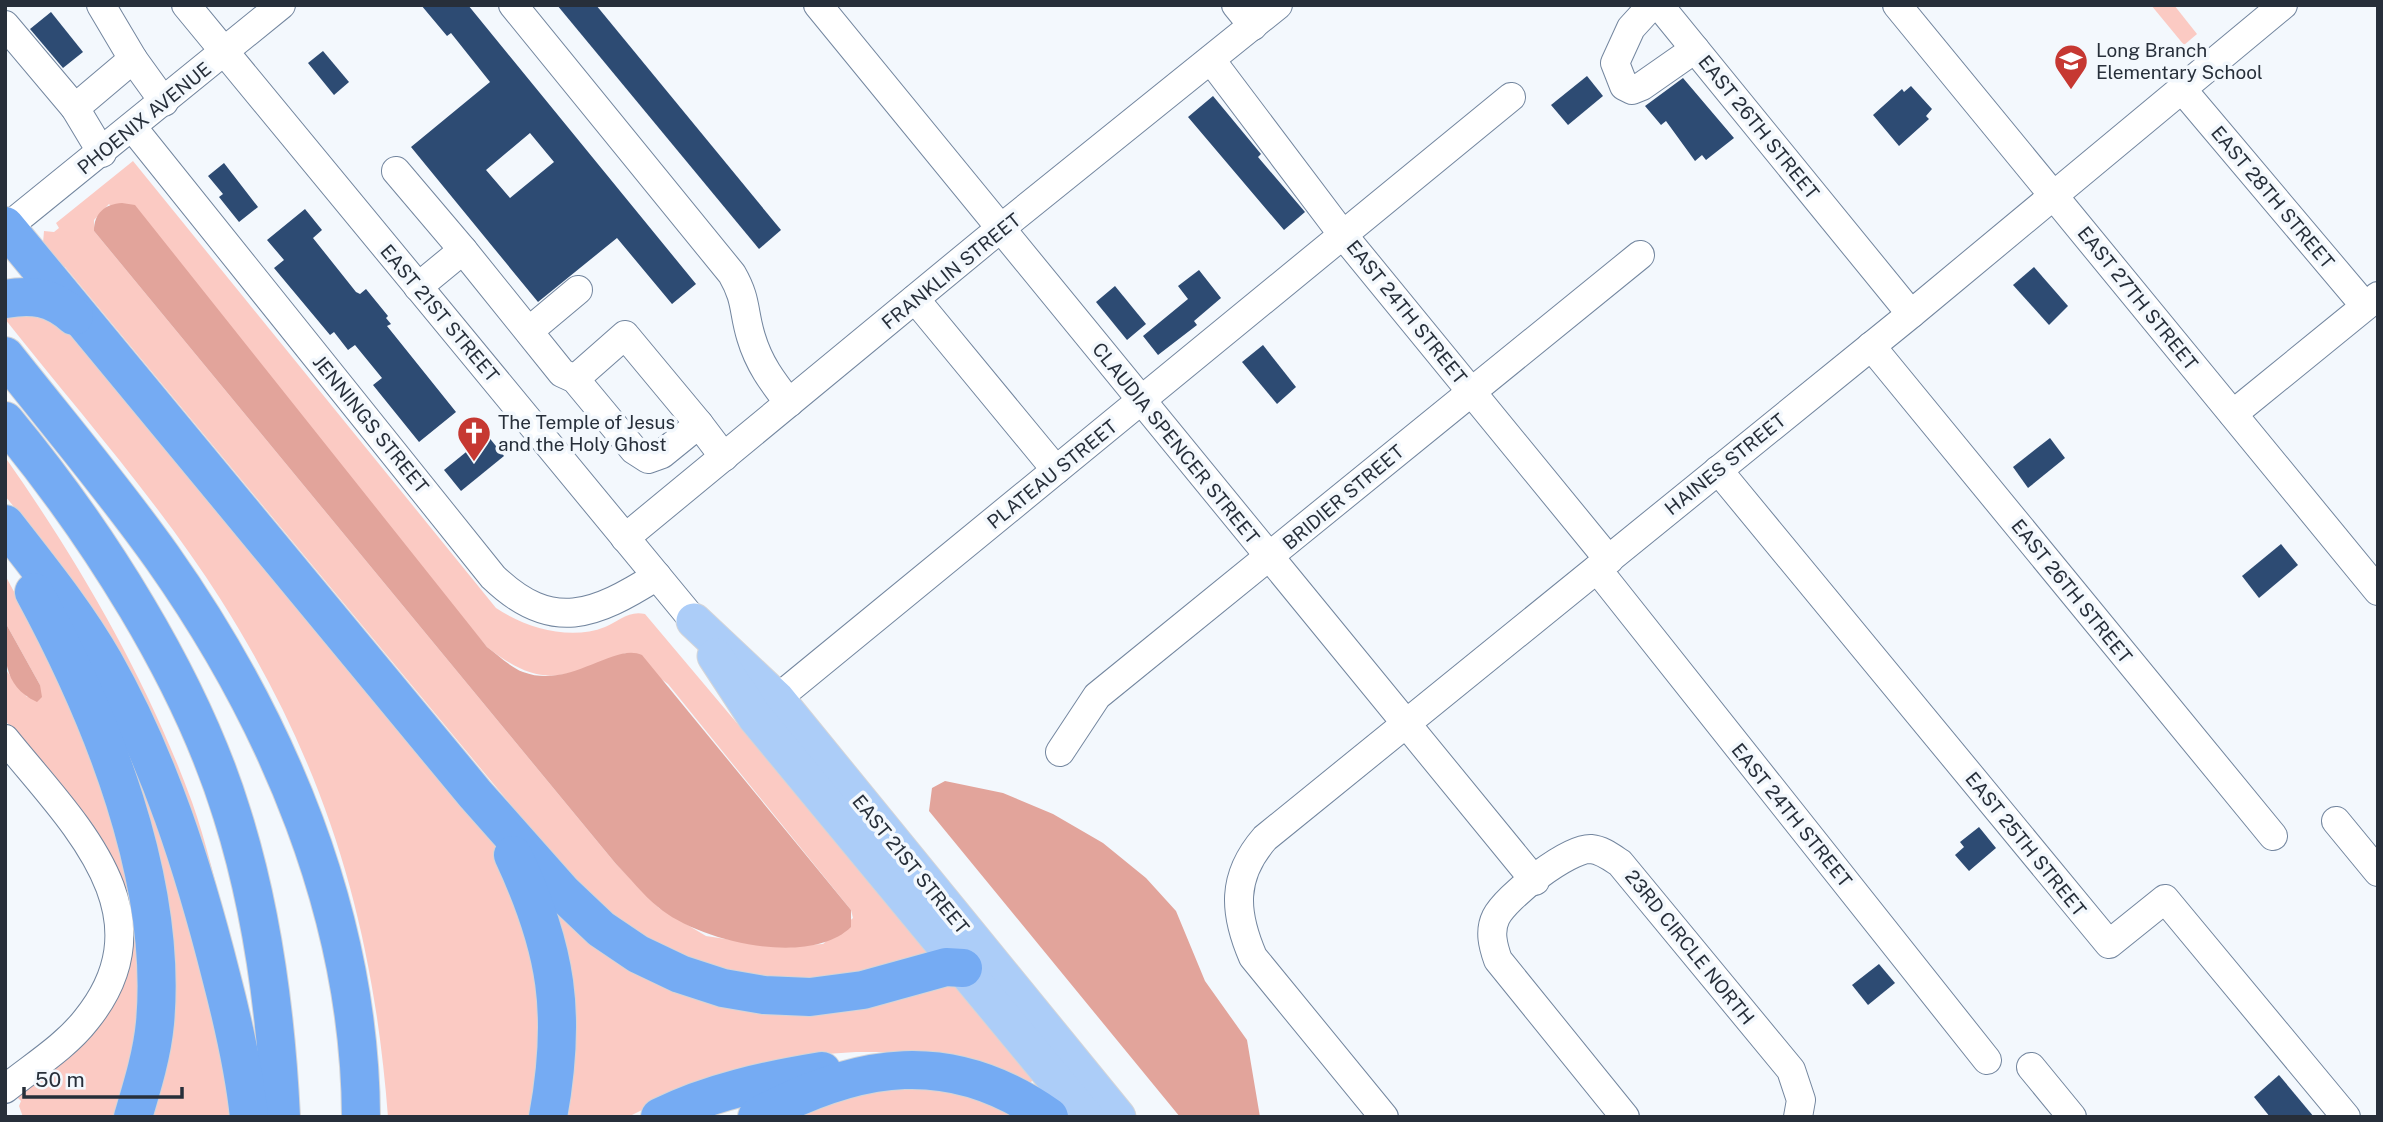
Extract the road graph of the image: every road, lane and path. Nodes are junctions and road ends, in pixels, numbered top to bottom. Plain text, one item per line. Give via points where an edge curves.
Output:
1 (21, 5) edge
2 (101, 5) edge
3 (186, 5) edge
4 (281, 5) edge
5 (513, 5) edge
6 (818, 5) edge
7 (1278, 5) edge
8 (1652, 5) edge
9 (1660, 5) edge
10 (1897, 5) edge
11 (2283, 5) edge
12 (1244, 16) edge
13 (5, 19) edge
14 (5, 25) edge
15 (1695, 49) junction
16 (224, 52) junction
17 (134, 59) junction
18 (1211, 60) junction
19 (2181, 88) junction
20 (1511, 97) dead end
21 (164, 102) junction
22 (75, 108) junction
23 (133, 128) junction
24 (102, 153) junction
25 (396, 171) dead end
26 (2054, 196) junction
27 (6, 228) edge
28 (1002, 230) junction
29 (1343, 235) junction
30 (463, 250) junction
31 (1640, 255) dead end
32 (418, 287) junction
33 (578, 290) dead end
34 (5, 299) edge
35 (915, 299) junction
36 (2371, 301) edge
37 (1911, 314) junction
38 (529, 331) junction
39 (97, 336) junction
40 (1871, 346) junction
41 (5, 356) edge
42 (575, 379) junction
43 (1471, 391) junction
44 (1141, 401) junction
45 (789, 403) junction
46 (2233, 414) junction
47 (5, 421) edge
48 (699, 424) junction
49 (724, 457) junction
50 (1056, 470) junction
51 (1718, 470) junction
52 (5, 524) edge
53 (625, 538) junction
54 (5, 545) edge
55 (1270, 558) junction
56 (1603, 565) junction
57 (657, 576) junction
58 (2378, 591) edge
59 (694, 621) joint
60 (766, 708) junction
61 (1406, 724) junction
62 (5, 739) edge
63 (1060, 752) dead end
64 (474, 794) junction
65 (2336, 821) dead end
66 (2273, 836) dead end
67 (2378, 872) edge
68 (1535, 881) junction
69 (963, 968) junction
70 (1010, 985) junction
71 (1987, 1060) dead end
72 (2031, 1068) dead end
73 (878, 1070) junction
74 (5, 1089) edge
75 (133, 1117) edge
76 (249, 1117) edge
77 (281, 1117) edge
78 (361, 1117) edge
79 (548, 1117) edge
80 (660, 1117) edge
81 (757, 1117) edge
82 (1049, 1117) edge
83 (1086, 1117) edge
84 (1118, 1117) edge
85 (1384, 1117) edge
86 (1625, 1117) edge
87 (1798, 1117) edge
88 (2072, 1117) edge
89 (2346, 1117) edge

1 - 13 street
2 - 17 street
3 - 16 street, EAST 21ST STREET
4 - 16 street, PHOENIX AVENUE
5 - 45 street via 732,274 744,295 749,334 762,370
6 - 28 street, CLAUDIA SPENCER STREET
7 - 12 street, FRANKLIN STREET
8 - 15 street via 1631,28 1615,62 1624,86 1632,90 1642,86
9 - 15 street, EAST 26TH STREET
10 - 26 street, EAST 27TH STREET
11 - 19 street, HAINES STREET
12 - 18 street, FRANKLIN STREET
14 - 22 street
15 - 37 street, EAST 26TH STREET
16 - 21 street, PHOENIX AVENUE
16 - 32 street, EAST 21ST STREET
17 - 21 street
17 - 22 street
18 - 28 street, FRANKLIN STREET
18 - 29 street, EAST 24TH STREET
19 - 26 street, HAINES STREET
19 - 36 street, EAST 28TH STREET
20 - 29 street, PLATEAU STREET
21 - 23 street, PHOENIX AVENUE
22 - 24 street
23 - 24 street, PHOENIX AVENUE
23 - 57 street, JENNINGS STREET via 493,577 515,598 539,609 595,610
24 - 27 street, PHOENIX AVENUE
25 - 30 street
26 - 37 street, HAINES STREET
26 - 46 street, EAST 27TH STREET
27 - 39 highway
28 - 35 street, FRANKLIN STREET
28 - 44 street, CLAUDIA SPENCER STREET
29 - 43 street, EAST 24TH STREET
29 - 44 street, PLATEAU STREET
30 - 32 street
30 - 38 street
31 - 43 street, BRIDIER STREET
32 - 53 street, EAST 21ST STREET
33 - 38 street
34 - 39 highway via 26,296 60,304
35 - 45 street, FRANKLIN STREET
35 - 50 street
36 - 46 street
37 - 40 street, HAINES STREET
38 - 42 street via 562,373
39 - 64 highway
40 - 51 street, HAINES STREET
40 - 66 street, EAST 26TH STREET
41 - 78 highway via 160,554 223,650 262,723 295,798 331,904 355,1022
42 - 48 street via 634,450 649,459
42 - 48 street via 625,335
43 - 55 street, BRIDIER STREET
43 - 56 street, EAST 24TH STREET
44 - 50 street, PLATEAU STREET
44 - 55 street, CLAUDIA SPENCER STREET
45 - 49 street, FRANKLIN STREET
46 - 58 street, EAST 27TH STREET
47 - 77 highway via 75,512 141,617 219,777 243,851 260,926 277,1040
48 - 49 street
49 - 53 street, FRANKLIN STREET
50 - 60 street, PLATEAU STREET
51 - 56 street, HAINES STREET
51 - 89 street, EAST 25TH STREET via 2109,944 2165,900
52 - 76 highway via 84,627 138,730 181,841 213,945
53 - 57 street, EAST 21ST STREET
54 - 75 highway via 76,673 138,852 156,988 155,1024
55 - 61 street, CLAUDIA SPENCER STREET
55 - 63 street, BRIDIER STREET via 1097,696
56 - 61 street, HAINES STREET
56 - 71 street, EAST 24TH STREET
57 - 59 street, EAST 21ST STREET
59 - 60 main road, EAST 21ST STREET
60 - 69 main road, EAST 21ST STREET
60 - 70 main road, EAST 21ST STREET
61 - 68 street, CLAUDIA SPENCER STREET
61 - 85 street, HAINES STREET via 1265,838 1242,875 1237,902 1240,927 1253,957
62 - 74 street via 96,852 111,886 119,924 113,967 93,1010 75,1032
64 - 69 highway via 601,929 680,974 750,993 810,997 863,990 946,967
64 - 79 highway via 512,853 533,897 557,987 555,1079
65 - 67 street
68 - 86 street, 23RD CIRCLE NORTH via 1496,917 1493,945 1498,960
68 - 87 street, 23RD CIRCLE NORTH via 1578,851 1606,853 1620,863 1791,1070 1801,1100
69 - 70 street
69 - 83 main road, EAST 21ST STREET
70 - 84 main road, EAST 21ST STREET
72 - 88 street
73 - 80 highway via 828,1070 772,1079
73 - 81 highway via 830,1082
73 - 82 highway via 927,1068 975,1079 1027,1101

